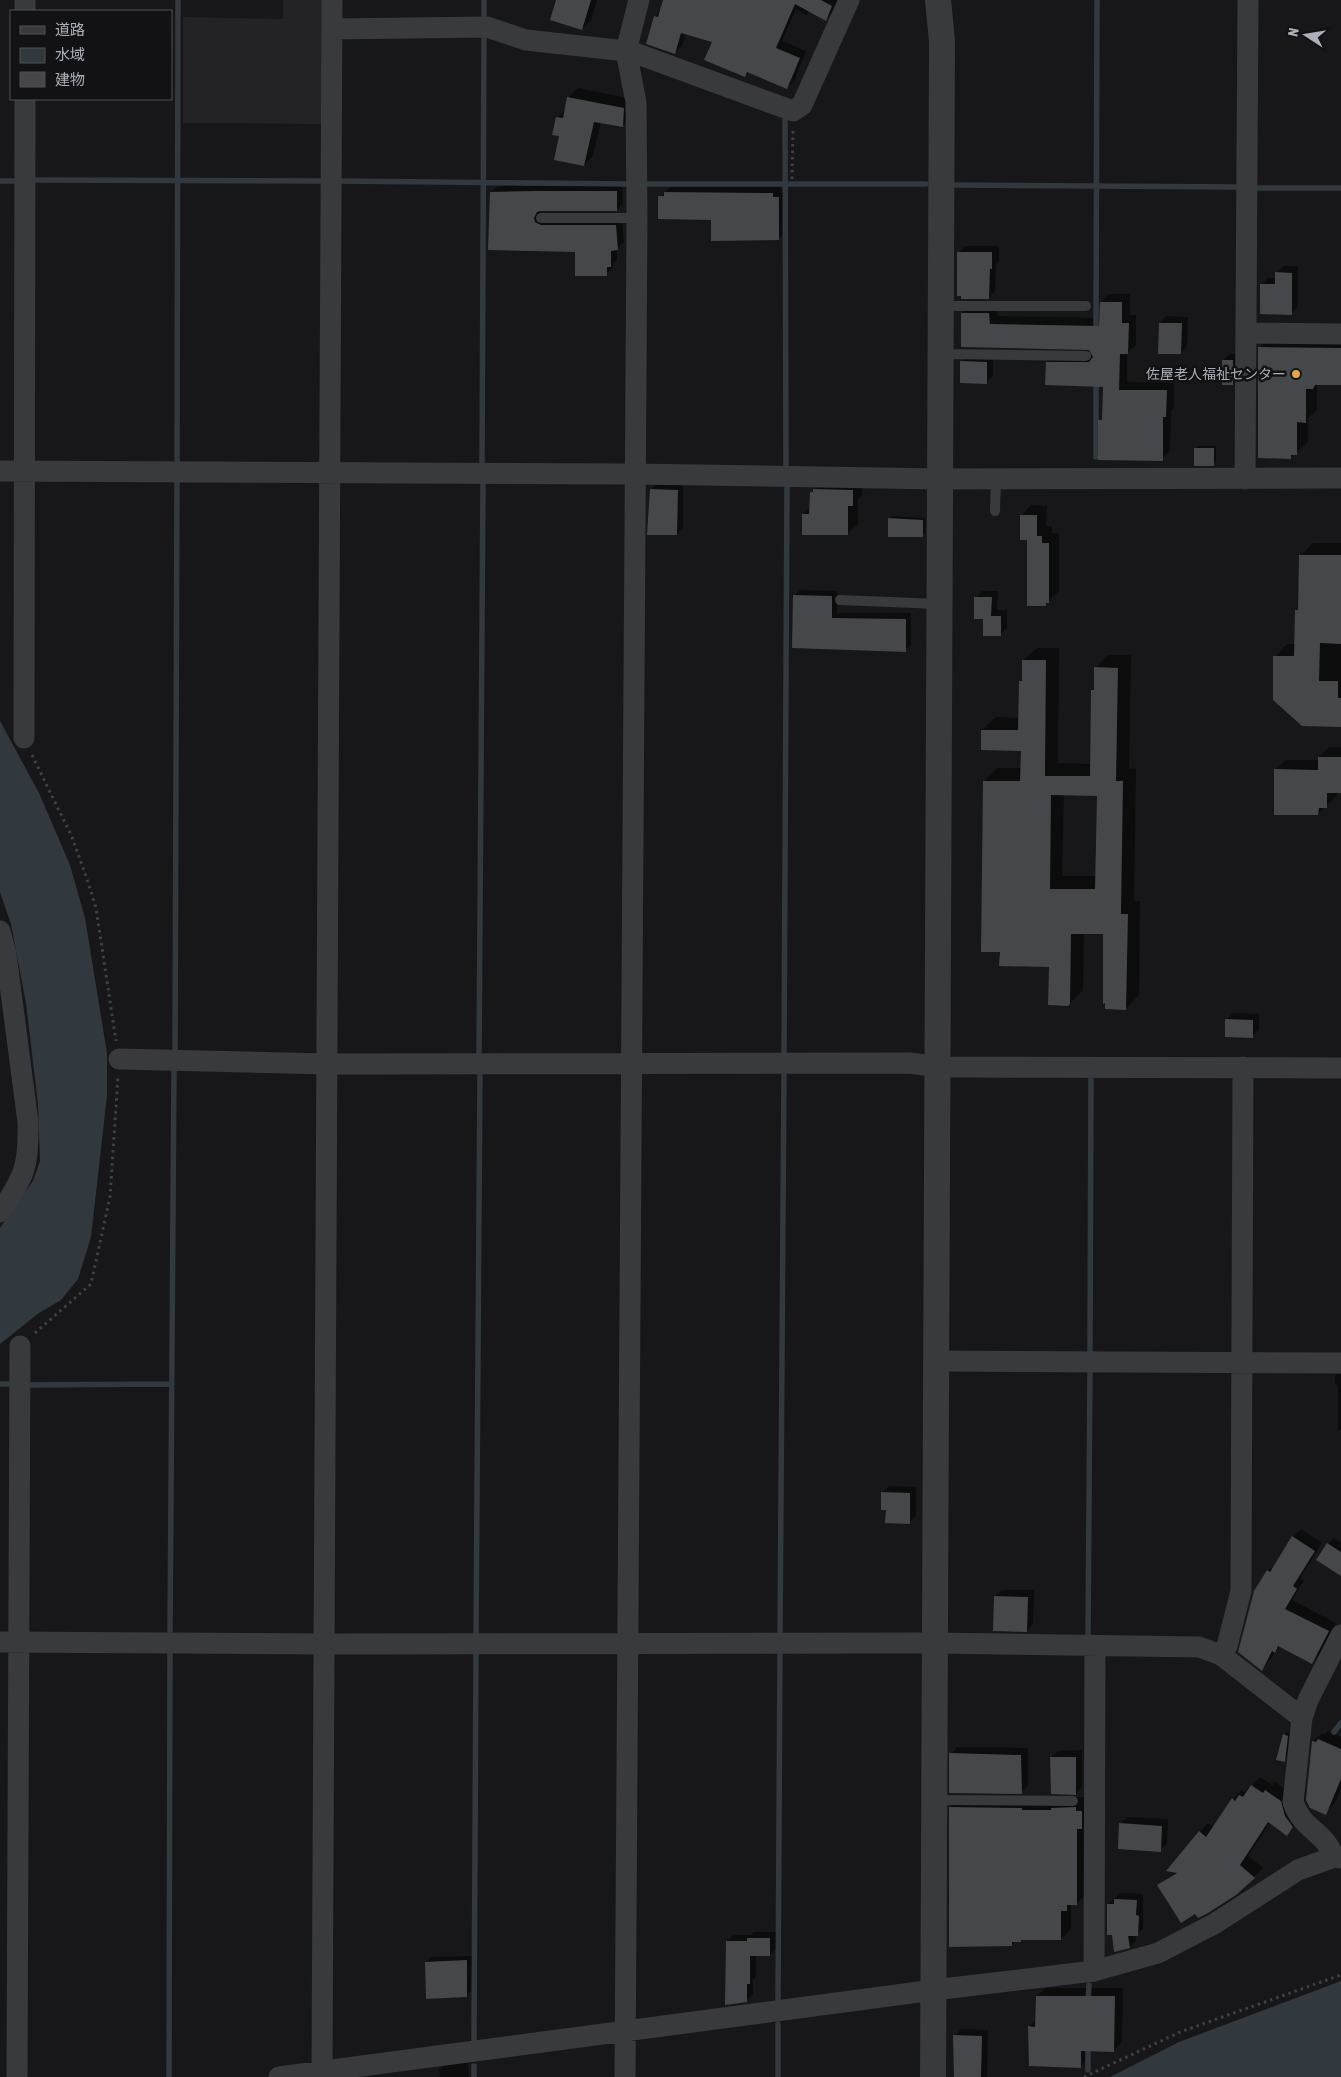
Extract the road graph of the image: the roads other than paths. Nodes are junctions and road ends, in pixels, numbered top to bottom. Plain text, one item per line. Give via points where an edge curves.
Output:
1 (332, 0) edge
2 (639, 0) edge
3 (849, 0) edge
4 (938, 0) edge
5 (1248, 0) edge
6 (332, 29) junction
7 (626, 51) junction
8 (25, 100) edge
9 (541, 218) dead end
10 (636, 218) junction
11 (942, 306) junction
12 (1086, 306) dead end
13 (1246, 333) junction
14 (1341, 334) edge
15 (942, 354) junction
16 (1086, 356) dead end
17 (0, 471) edge
18 (24, 471) junction
19 (329, 473) junction
20 (634, 474) junction
21 (1341, 478) edge
22 (941, 479) junction
23 (996, 479) junction
24 (1245, 479) junction
25 (995, 511) dead end
26 (840, 600) dead end
27 (940, 604) junction
28 (24, 738) road end
29 (0, 931) edge
30 (119, 1059) road end
31 (327, 1064) junction
32 (632, 1065) junction
33 (938, 1067) junction
34 (1243, 1068) junction
35 (1341, 1068) edge
36 (0, 1212) edge
37 (20, 1346) road end
38 (936, 1361) junction
39 (1241, 1362) junction
40 (1341, 1363) edge
41 (1341, 1635) edge
42 (9, 1642) edge
43 (935, 1643) junction
44 (324, 1644) junction
45 (629, 1644) junction
46 (1095, 1647) junction
47 (1221, 1654) junction
48 (1302, 1718) junction
49 (934, 1800) junction
50 (1073, 1801) dead end
51 (1338, 1858) edge
52 (1094, 1972) junction
53 (934, 1990) junction
54 (626, 2032) junction
55 (322, 2071) junction
56 (17, 2077) edge
57 (279, 2077) edge
58 (625, 2077) edge
59 (933, 2077) edge

1 - 6 street
2 - 7 street
3 - 7 street via 802,105 793,111
4 - 11 street via 942,41
5 - 13 street
6 - 7 street via 487,27 526,40
6 - 19 street
7 - 10 street via 636,102
8 - 18 street
9 - 10 lane
10 - 20 street
11 - 12 lane
11 - 15 street
13 - 14 street
13 - 24 street
15 - 16 lane
15 - 22 street
17 - 18 street
18 - 19 street
18 - 28 street
19 - 20 street
19 - 31 street
20 - 22 street
20 - 32 street
21 - 24 street
22 - 23 street
22 - 27 street
23 - 24 street
23 - 25 lane
26 - 27 lane
27 - 33 street
29 - 36 street via 6,954 29,1150 23,1176
30 - 31 street
31 - 32 street
31 - 44 street
32 - 33 street via 910,1063
32 - 45 street
33 - 34 street
33 - 38 street
34 - 35 street
34 - 39 street
37 - 42 street
38 - 39 street
38 - 43 street
39 - 40 street
39 - 47 street via 1242,1591 1227,1646
41 - 48 street
42 - 44 street
42 - 56 street
43 - 45 street
43 - 46 street
43 - 49 street
44 - 45 street
44 - 55 street
45 - 54 street
46 - 47 street via 1199,1648
46 - 52 street
47 - 48 street
48 - 51 street via 1293,1802 1297,1815 1318,1832
49 - 50 lane
49 - 53 street
51 - 52 street via 1298,1870 1214,1924 1158,1953
52 - 53 street
53 - 54 street
53 - 59 street
54 - 55 street
54 - 58 street
55 - 57 street

